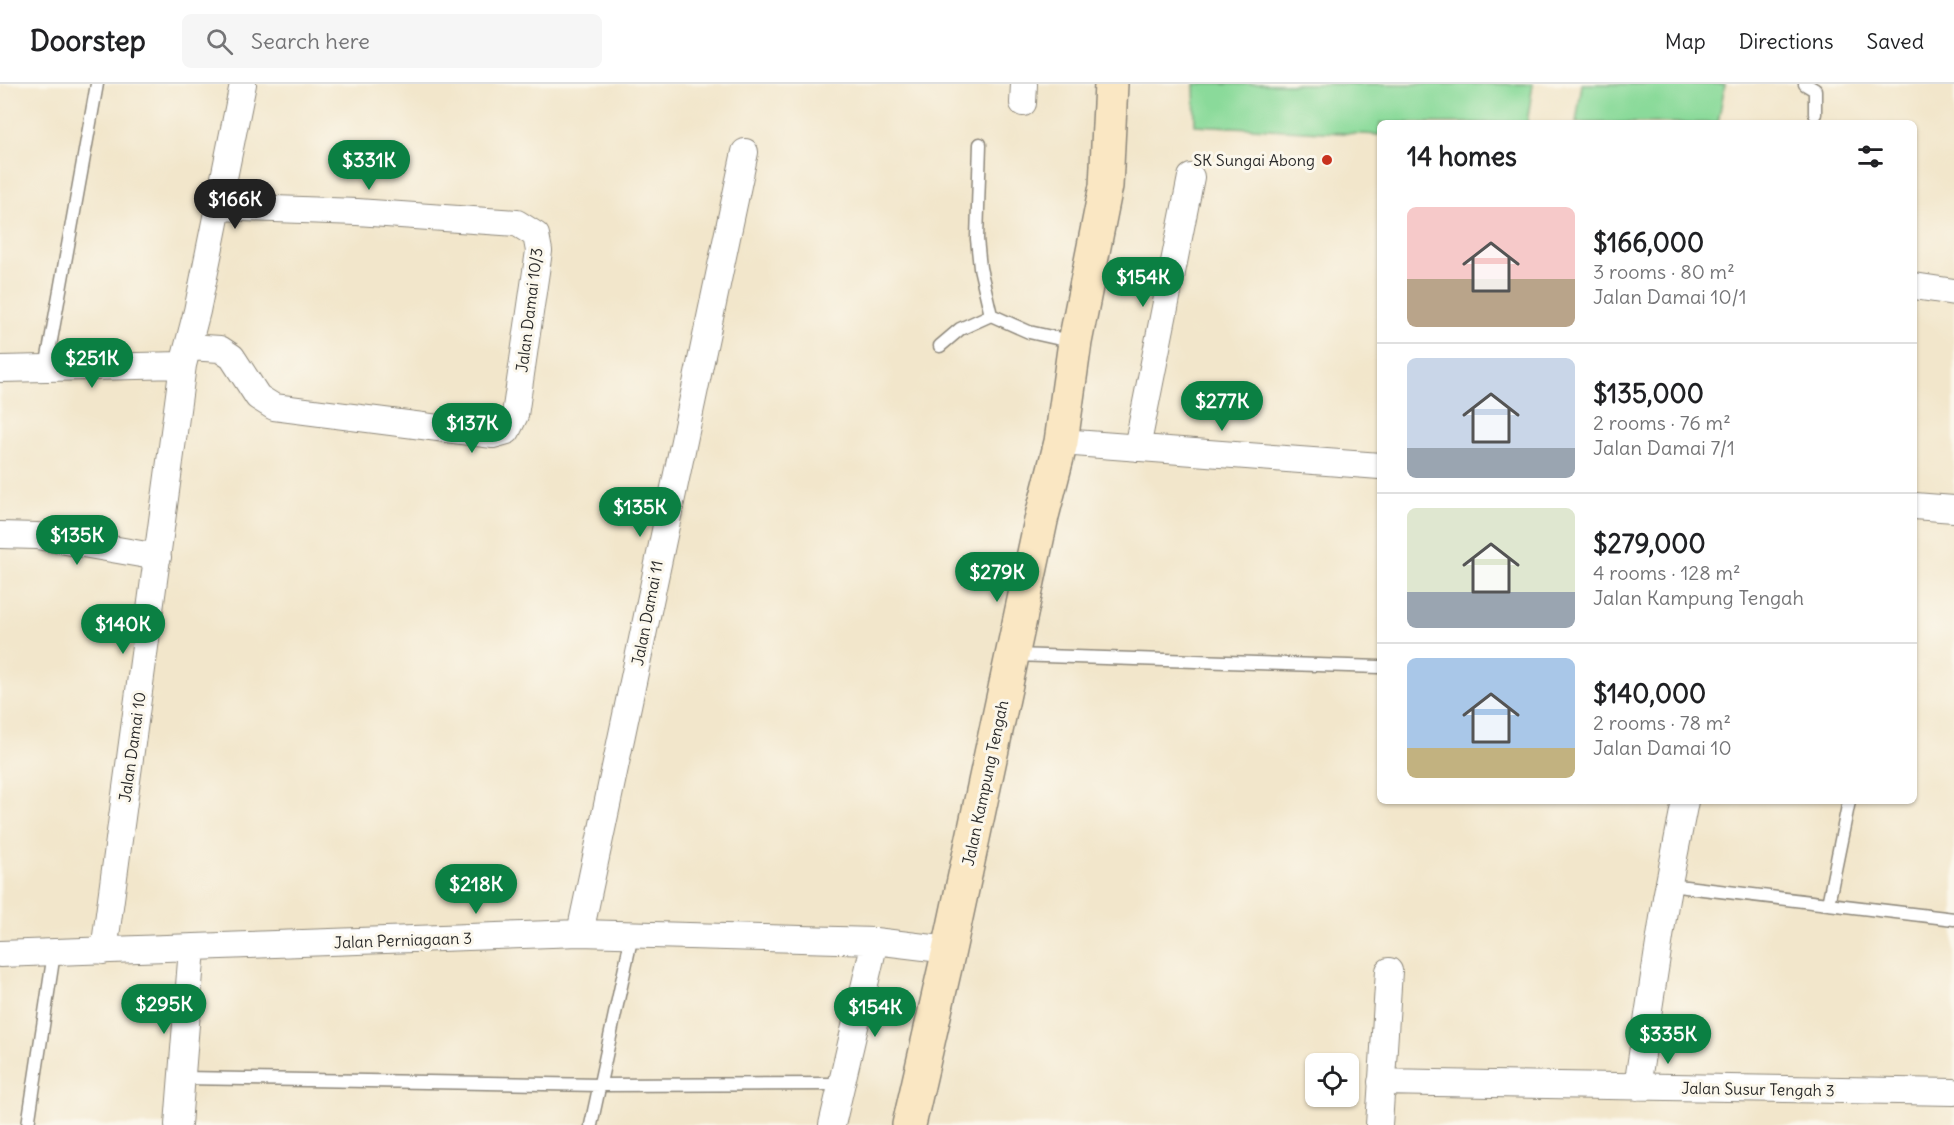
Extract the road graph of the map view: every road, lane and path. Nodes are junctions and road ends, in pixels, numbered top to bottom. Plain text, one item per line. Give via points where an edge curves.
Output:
1 (97, 84) edge
2 (243, 84) edge
3 (1111, 84) edge
4 (1804, 84) edge
5 (1815, 114) dead end
6 (980, 144) dead end
7 (745, 152) dead end
8 (1191, 177) dead end
9 (218, 207) junction
10 (1917, 286) edge
11 (1954, 291) edge
12 (991, 315) junction
13 (1075, 342) junction
14 (940, 346) dead end
15 (186, 356) junction
16 (46, 368) junction
17 (0, 369) edge
18 (1060, 442) junction
19 (1137, 448) junction
20 (1377, 466) edge
21 (1917, 506) edge
22 (1954, 509) edge
23 (0, 536) edge
24 (158, 557) junction
25 (1012, 655) junction
26 (1377, 667) edge
27 (1684, 804) edge
28 (1848, 804) edge
29 (1669, 885) junction
30 (1828, 903) junction
31 (1954, 919) edge
32 (580, 933) junction
33 (632, 935) junction
34 (875, 940) junction
35 (192, 948) junction
36 (104, 951) junction
37 (949, 951) junction
38 (54, 952) junction
39 (0, 954) edge
40 (1389, 971) dead end
41 (182, 1078) junction
42 (1381, 1082) junction
43 (842, 1084) junction
44 (600, 1085) junction
45 (1637, 1087) junction
46 (1954, 1092) edge
47 (28, 1125) edge
48 (178, 1125) edge
49 (591, 1125) edge
50 (832, 1125) edge
51 (909, 1125) edge
52 (1378, 1125) edge

1 - 16 lane
2 - 9 street, Jalan Damai 10
3 - 13 street, Jalan Kampung Tengah via 1106,186
4 - 5 lane via 1815,90
6 - 12 lane via 977,239
7 - 32 street, Jalan Damai 11
8 - 19 street
9 - 15 street, Jalan Damai 10
9 - 15 street, Jalan Damai 10/3 via 517,223 536,235 539,251 515,415 507,431 493,435 274,407 258,397 232,357 220,350
10 - 11 street
12 - 13 lane via 1029,332
12 - 14 lane via 960,329
13 - 18 street, Jalan Kampung Tengah
15 - 16 street, Jalan Damai 10/3
15 - 24 street, Jalan Damai 10
16 - 17 street, Jalan Damai 10/3
18 - 19 street
18 - 25 street, Jalan Kampung Tengah
19 - 20 street
21 - 22 street
23 - 24 street via 37,536
24 - 36 street, Jalan Damai 10
25 - 26 lane
25 - 37 street, Jalan Kampung Tengah
27 - 29 street
28 - 30 lane
29 - 30 lane
29 - 45 street
30 - 31 lane
32 - 33 street, Jalan Perniagaan 3
32 - 35 street, Jalan Perniagaan 3
33 - 34 street, Jalan Perniagaan 3
33 - 44 lane
34 - 37 street, Jalan Perniagaan 3
34 - 43 street
35 - 36 street, Jalan Perniagaan 3
35 - 41 street
36 - 38 street, Jalan Perniagaan 3
37 - 51 street, Jalan Kampung Tengah
38 - 39 street, Jalan Perniagaan 3
38 - 47 lane
40 - 42 street
41 - 44 lane
41 - 48 street
42 - 45 street, Jalan Susur Tengah 3
42 - 52 street
43 - 44 lane
43 - 50 street
44 - 49 lane
45 - 46 street, Jalan Susur Tengah 3

